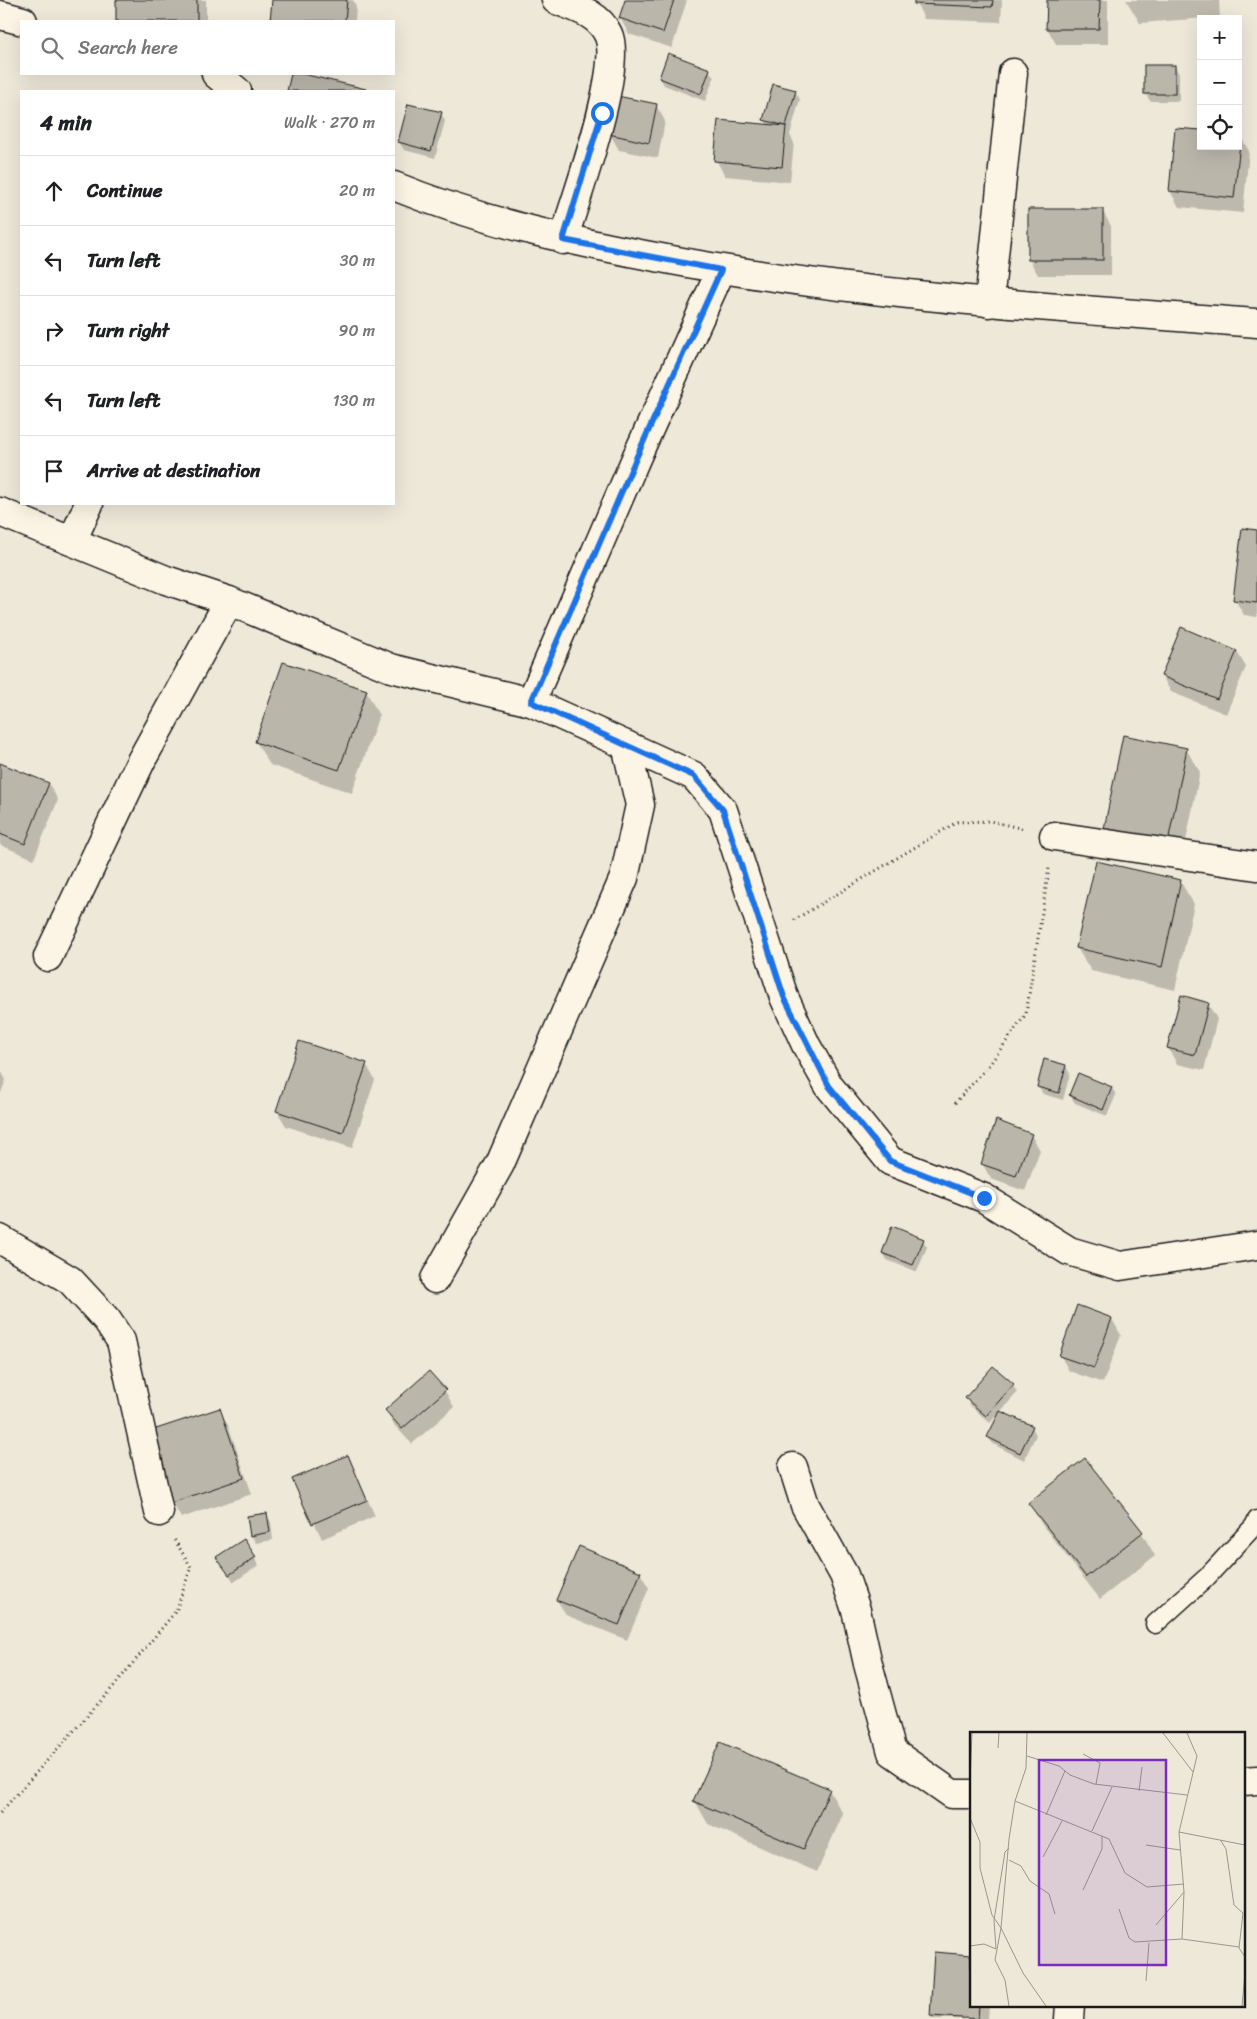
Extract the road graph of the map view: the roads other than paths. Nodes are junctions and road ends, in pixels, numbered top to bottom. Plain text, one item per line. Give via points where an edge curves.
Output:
1 (556, 0) edge
2 (0, 15) edge
3 (20, 20) edge
4 (1013, 73) dead end
5 (217, 75) edge
6 (236, 90) edge
7 (395, 186) edge
8 (563, 240) junction
9 (721, 270) junction
10 (989, 303) junction
11 (1257, 323) edge
12 (89, 505) edge
13 (0, 512) edge
14 (72, 541) junction
15 (229, 601) junction
16 (531, 702) junction
17 (626, 745) junction
18 (1054, 836) road end
19 (1257, 866) edge
20 (48, 957) dead end
21 (0, 1239) edge
22 (1257, 1246) edge
23 (435, 1279) dead end
24 (793, 1467) dead end
25 (159, 1512) road end
26 (1257, 1520) edge
27 (1155, 1624) dead end
28 (1257, 1780) edge
29 (1244, 1781) edge
30 (970, 1794) edge
31 (1070, 2006) edge
32 (1069, 2019) edge

1 - 8 street via 595,17 609,35 612,68 602,113
2 - 3 street
4 - 10 street
5 - 6 street
7 - 8 street via 436,203
8 - 9 street
9 - 10 street
9 - 16 street
10 - 11 street
12 - 14 street
13 - 14 street
14 - 15 street via 166,580
15 - 16 street via 391,668
15 - 20 street via 141,762
16 - 17 street
17 - 22 street via 694,776 723,810 784,997 824,1078 890,1161 984,1198 1069,1251 1120,1266
17 - 23 street via 640,804 624,878 500,1164
18 - 19 street
21 - 25 street via 70,1280 107,1320 120,1341
24 - 30 street via 804,1505 844,1574 892,1752 952,1794
26 - 27 lane via 1206,1578
28 - 29 street
31 - 32 street

